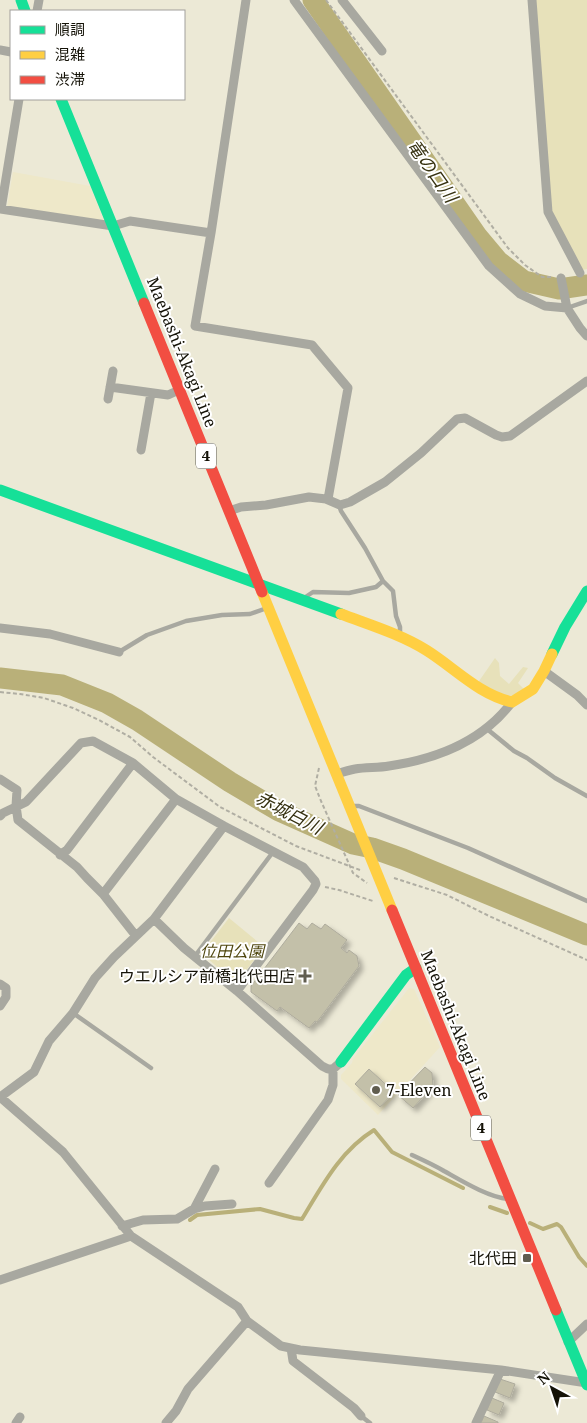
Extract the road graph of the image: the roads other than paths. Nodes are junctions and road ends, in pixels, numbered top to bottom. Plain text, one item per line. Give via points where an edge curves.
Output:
1 (246, 0) edge
2 (294, 0) edge
3 (342, 0) edge
4 (532, 0) edge
5 (382, 51) dead end
6 (19, 100) edge
7 (61, 100) edge
8 (0, 209) edge
9 (113, 226) junction
10 (211, 233) junction
11 (580, 273) dead end
12 (561, 280) road end
13 (587, 301) edge
14 (566, 306) junction
15 (587, 336) edge
16 (113, 371) dead end
17 (587, 381) edge
18 (110, 387) junction
19 (179, 390) junction
20 (151, 393) junction
21 (108, 400) dead end
22 (141, 450) dead end
23 (0, 490) edge
24 (328, 499) junction
25 (338, 504) junction
26 (229, 511) junction
27 (383, 581) junction
28 (258, 585) junction
29 (587, 591) edge
30 (300, 600) junction
31 (268, 608) junction
32 (0, 628) edge
33 (401, 637) junction
34 (119, 652) joint
35 (544, 672) junction
36 (512, 702) junction
37 (587, 705) edge
38 (487, 728) junction
39 (133, 763) junction
40 (337, 774) junction
41 (0, 779) edge
42 (587, 796) edge
43 (176, 799) junction
44 (16, 806) junction
45 (351, 809) junction
46 (0, 816) edge
47 (224, 826) junction
48 (273, 852) junction
49 (60, 855) junction
50 (103, 894) junction
51 (587, 902) edge
52 (154, 919) junction
53 (136, 936) junction
54 (195, 956) junction
55 (416, 968) junction
56 (0, 984) edge
57 (237, 991) junction
58 (0, 1006) edge
59 (73, 1013) junction
60 (337, 1066) junction
61 (151, 1068) dead end
62 (0, 1097) edge
63 (412, 1155) dead end
64 (215, 1169) dead end
65 (269, 1182) dead end
66 (510, 1199) junction
67 (232, 1204) dead end
68 (194, 1209) junction
69 (122, 1226) junction
70 (131, 1236) junction
71 (0, 1280) edge
72 (247, 1321) junction
73 (587, 1324) edge
74 (568, 1342) junction
75 (291, 1348) junction
76 (501, 1370) junction
77 (587, 1384) edge
78 (361, 1416) joint
79 (166, 1423) edge
80 (370, 1423) edge
81 (476, 1423) edge

1 - 10 street
2 - 14 street via 489,266 520,294 545,306
3 - 5 street
4 - 11 street via 548,212
6 - 8 street
7 - 9 main road, Maebashi-Akagi Line / 4
8 - 9 street
9 - 10 street via 130,221
9 - 19 main road, Maebashi-Akagi Line / 4
10 - 24 street via 195,326 312,345 348,388
12 - 14 street
13 - 14 lane
14 - 15 street
16 - 18 street
17 - 25 street via 510,436 496,435 465,418 457,419 421,454 385,482 350,502
18 - 20 street
18 - 21 street
19 - 20 street via 168,395
19 - 26 main road, Maebashi-Akagi Line / 4
20 - 22 street
23 - 28 main road
24 - 25 street
24 - 26 street via 309,497
25 - 27 lane
26 - 28 main road, Maebashi-Akagi Line / 4
27 - 30 lane via 376,587 349,593 312,592
27 - 33 lane via 393,591
28 - 30 main road
28 - 31 main road, Maebashi-Akagi Line / 4
29 - 35 main road via 565,627
30 - 33 main road
31 - 34 lane via 250,614 186,621 147,634
31 - 40 main road, Maebashi-Akagi Line / 4
32 - 34 street via 50,634
33 - 36 main road via 435,656 478,688 503,701
35 - 36 main road via 533,689
35 - 37 street
36 - 38 street
38 - 40 street via 442,754
38 - 42 lane via 514,751
39 - 43 street
39 - 44 street via 93,741 81,743 26,802
39 - 49 street
40 - 45 main road, Maebashi-Akagi Line / 4
41 - 44 street via 17,790
43 - 47 street
43 - 50 street
44 - 46 street
44 - 49 street via 18,820
45 - 51 lane via 359,806 459,845
45 - 55 main road, Maebashi-Akagi Line / 4
47 - 48 street
47 - 52 street
48 - 54 lane
48 - 57 street via 303,867 316,884
49 - 50 street via 77,867
50 - 53 street
52 - 53 street
52 - 54 street
53 - 59 street via 95,978
54 - 57 street
55 - 60 main road via 406,975
55 - 66 main road, Maebashi-Akagi Line / 4
56 - 58 street via 6,988 6,997
57 - 60 street via 322,1066 328,1069
59 - 61 lane
59 - 62 street via 50,1041 34,1072
60 - 65 street via 328,1100
62 - 69 street via 63,1152
63 - 66 lane via 464,1182
64 - 68 street
66 - 74 main road, Maebashi-Akagi Line / 4
67 - 68 street
68 - 69 street via 176,1219 143,1220
69 - 70 street
70 - 71 street
70 - 72 street via 238,1307
72 - 75 street via 281,1346
72 - 79 street via 188,1389
73 - 74 street
74 - 77 main road, Maebashi-Akagi Line / 4
75 - 76 street
75 - 78 street via 293,1361
76 - 77 street
76 - 81 street
78 - 80 lane

